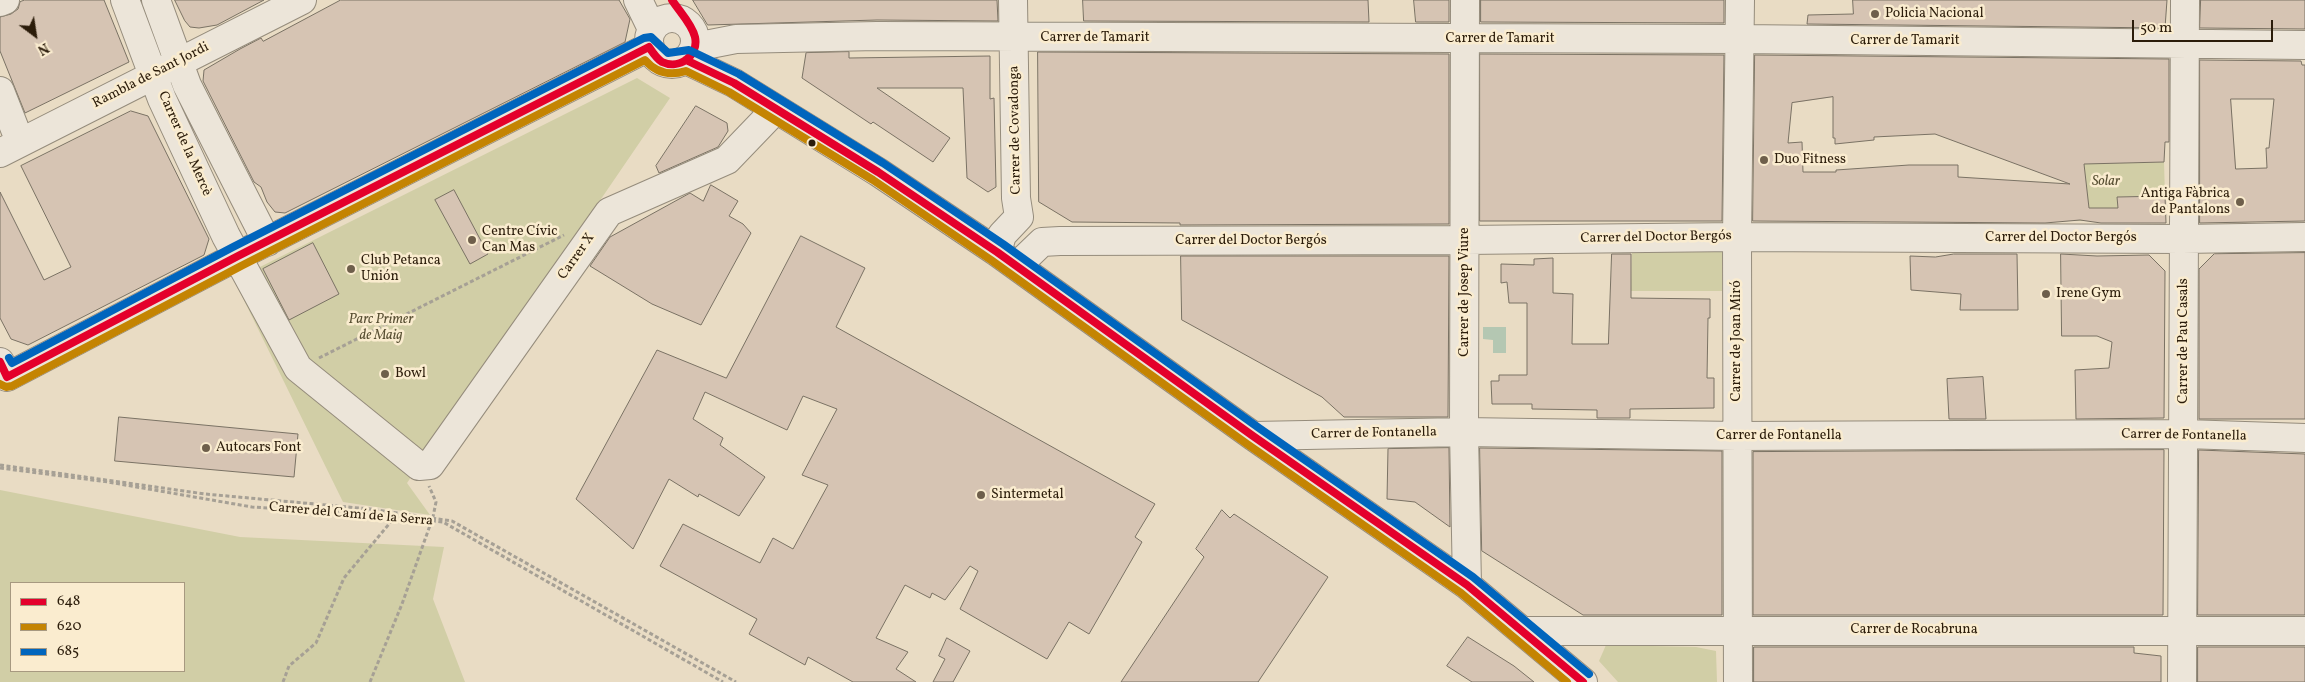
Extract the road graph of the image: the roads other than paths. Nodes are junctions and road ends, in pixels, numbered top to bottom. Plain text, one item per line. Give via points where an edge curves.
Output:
1 (5, 0) edge
2 (125, 0) edge
3 (156, 0) edge
4 (302, 0) edge
5 (638, 0) edge
6 (1013, 0) edge
7 (1465, 0) edge
8 (1740, 0) edge
9 (2185, 0) edge
10 (0, 2) edge
11 (678, 11) edge
12 (651, 38) junction
13 (1014, 38) junction
14 (1464, 40) junction
15 (1740, 40) junction
16 (2184, 44) junction
17 (2305, 45) edge
18 (691, 53) junction
19 (178, 62) junction
20 (154, 74) junction
21 (0, 91) edge
22 (776, 109) junction
23 (10, 148) edge
24 (1737, 237) junction
25 (2305, 237) edge
26 (2183, 239) junction
27 (1465, 240) junction
28 (267, 242) junction
29 (238, 256) junction
30 (1007, 259) junction
31 (4, 370) edge
32 (1464, 432) junction
33 (2185, 434) junction
34 (1253, 436) junction
35 (1737, 436) junction
36 (2305, 438) edge
37 (1466, 585) junction
38 (1736, 630) junction
39 (2182, 631) junction
40 (2305, 631) edge
41 (1523, 632) junction
42 (1583, 682) edge
43 (1738, 682) edge
44 (2182, 682) edge

1 - 10 street
2 - 20 street, Carrer de la Mercè
3 - 19 street, Carrer de la Mercè
4 - 19 street, Rambla de Sant Jordi
5 - 12 street
6 - 13 street, Carrer de Covadonga
7 - 14 street, Carrer de Josep Viure
8 - 15 street, Carrer de Joan Miró
9 - 16 street, Carrer de Pau Casals
11 - 12 street via 674,18 662,20
11 - 18 street via 693,30
12 - 18 street via 652,54 664,63 672,65
12 - 28 street
13 - 14 street, Carrer de Tamarit
13 - 18 street, Carrer de Tamarit via 736,39
13 - 30 street, Carrer de Covadonga via 1019,217 1002,234
14 - 15 street, Carrer de Tamarit
14 - 27 street, Carrer de Josep Viure
15 - 16 street, Carrer de Tamarit
15 - 24 street, Carrer de Joan Miró
16 - 17 street, Carrer de Tamarit
16 - 26 street, Carrer de Pau Casals
18 - 22 street
19 - 20 street, Rambla de Sant Jordi
19 - 28 street, Carrer de la Mercè
20 - 23 street, Rambla de Sant Jordi
20 - 29 street, Carrer de la Mercè via 162,99
21 - 23 street
22 - 29 street, Carrer X via 727,160 609,212 424,465 298,368
22 - 30 street via 878,172
24 - 26 street, Carrer del Doctor Bergós
24 - 27 street, Carrer del Doctor Bergós
24 - 35 street, Carrer de Joan Miró
25 - 26 street, Carrer del Doctor Bergós
26 - 33 street, Carrer de Pau Casals
27 - 30 street, Carrer del Doctor Bergós via 1042,242
27 - 32 street, Carrer de Josep Viure
28 - 29 street
29 - 31 street
30 - 34 street
32 - 34 street, Carrer de Fontanella
32 - 35 street, Carrer de Fontanella
32 - 37 street, Carrer de Josep Viure
33 - 35 street, Carrer de Fontanella
33 - 36 street, Carrer de Fontanella
33 - 39 street, Carrer de Pau Casals
34 - 37 street
35 - 38 street, Carrer de Joan Miró
37 - 41 street
38 - 39 street, Carrer de Rocabruna
38 - 41 street, Carrer de Rocabruna
38 - 43 street, Carrer de Joan Miró
39 - 40 street, Carrer de Rocabruna
39 - 44 street, Carrer de Pau Casals
41 - 42 street

